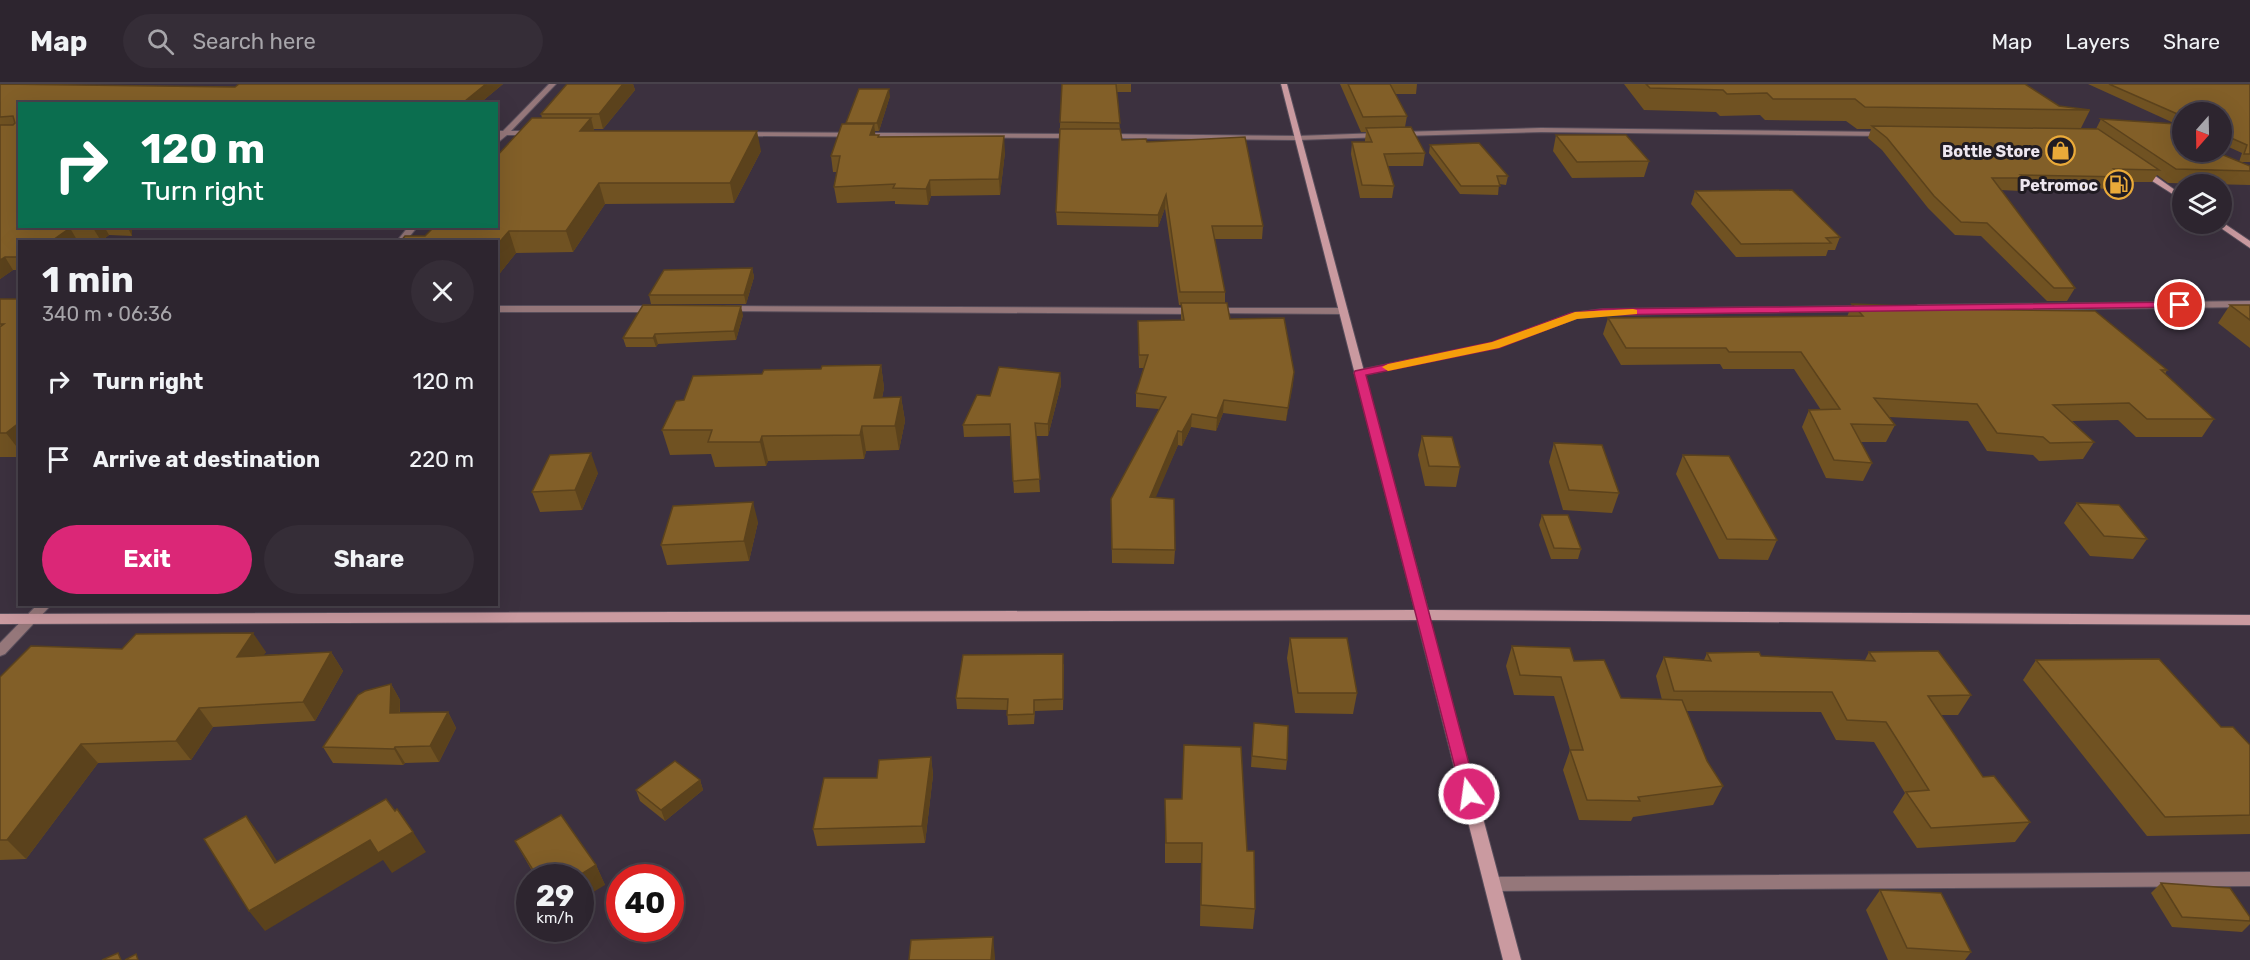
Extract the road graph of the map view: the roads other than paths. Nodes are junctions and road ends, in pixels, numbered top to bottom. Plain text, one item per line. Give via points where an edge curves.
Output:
1 (553, 84) edge
2 (1284, 84) edge
3 (498, 133) edge
4 (506, 133) junction
5 (541, 133) edge
6 (730, 134) edge
7 (1888, 134) edge
8 (1085, 136) edge
9 (1097, 136) edge
10 (1298, 138) junction
11 (498, 140) edge
12 (2130, 162) edge
13 (2172, 191) edge
14 (412, 228) edge
15 (2232, 232) edge
16 (402, 240) edge
17 (2250, 244) edge
18 (2250, 304) edge
19 (498, 309) edge
20 (663, 309) edge
21 (711, 309) edge
22 (1879, 309) edge
23 (1903, 309) edge
24 (1343, 311) junction
25 (1359, 373) junction
26 (44, 606) edge
27 (1422, 615) junction
28 (0, 619) edge
29 (31, 619) junction
30 (2250, 620) edge
31 (0, 651) edge
32 (2250, 879) edge
33 (1492, 884) junction
34 (1512, 960) edge

1 - 4 street
2 - 10 street
3 - 4 street
4 - 5 street
4 - 11 street
6 - 8 street
7 - 10 street via 1541,130
9 - 10 street
10 - 24 street
12 - 13 street
14 - 16 street
15 - 17 street
18 - 23 street
19 - 20 street
21 - 24 street
22 - 25 street via 1575,315 1495,345
24 - 25 street
25 - 27 street
26 - 29 street
27 - 29 street
27 - 30 street
27 - 33 street
28 - 29 street
29 - 31 street
32 - 33 street
33 - 34 street

